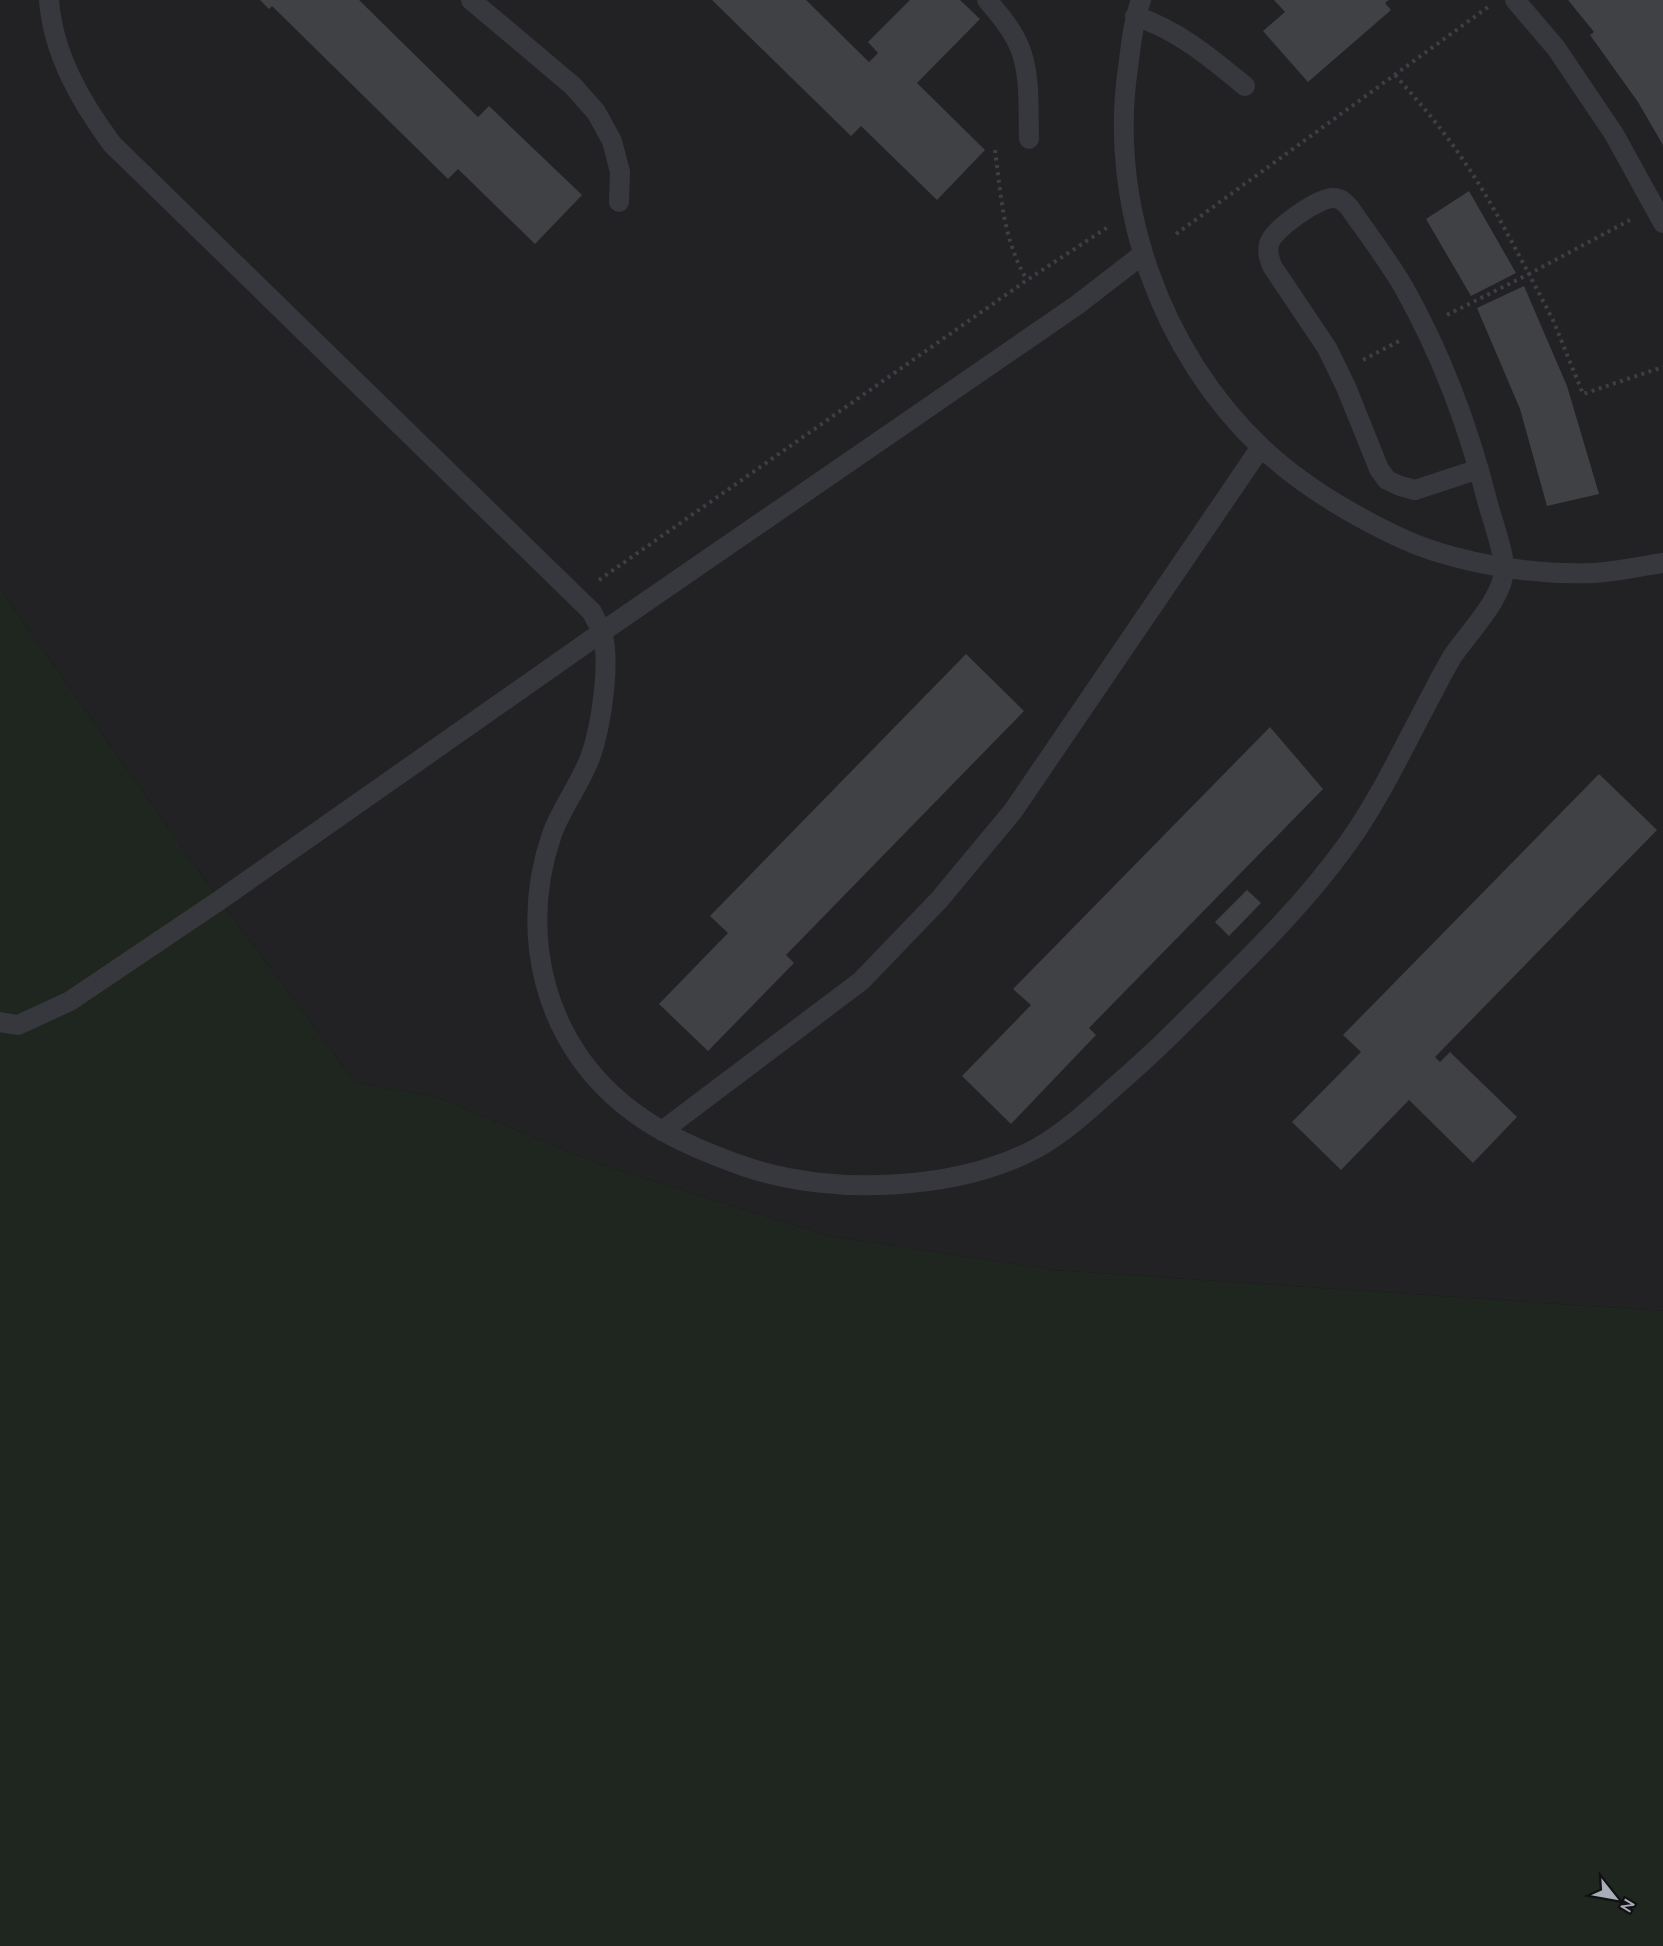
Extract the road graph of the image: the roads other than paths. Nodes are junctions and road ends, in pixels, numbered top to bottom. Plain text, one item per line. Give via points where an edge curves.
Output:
1 (49, 0) edge
2 (471, 0) edge
3 (987, 0) edge
4 (1515, 0) edge
5 (1138, 8) edge
6 (1245, 86) dead end
7 (1029, 139) dead end
8 (620, 202) dead end
9 (1659, 215) edge
10 (1143, 254) junction
11 (1261, 447) junction
12 (1479, 469) junction
13 (1663, 563) edge
14 (1504, 569) junction
15 (602, 632) junction
16 (0, 1022) edge
17 (662, 1131) junction

1 - 15 lane via 51,24 68,72 90,114 112,144 576,596 592,612
2 - 8 lane via 573,86 596,112 612,141 620,172
3 - 7 lane via 1020,47 1026,73
4 - 9 lane via 1556,48 1614,134
5 - 6 lane
5 - 10 lane via 1123,103 1126,181
10 - 11 lane via 1179,340 1216,396
10 - 15 lane via 1077,305
11 - 14 lane via 1311,488 1379,529 1434,551
11 - 17 lane via 1012,811 939,900 861,981
12 - 12 lane via 1415,490 1387,480 1327,348 1272,266 1267,254 1269,241 1279,230 1323,200 1342,200 1349,207 1399,280 1425,327 1450,383
12 - 14 lane
13 - 14 lane via 1595,573
14 - 17 lane via 1499,591 1450,661 1352,839 1319,882 1156,1050 1080,1118 1036,1148 979,1171 924,1182 819,1184 768,1174
15 - 16 lane via 70,1001 18,1024
15 - 17 lane via 605,656 598,729 590,759 554,828 541,869 537,938 545,983 577,1053 597,1080 628,1110

